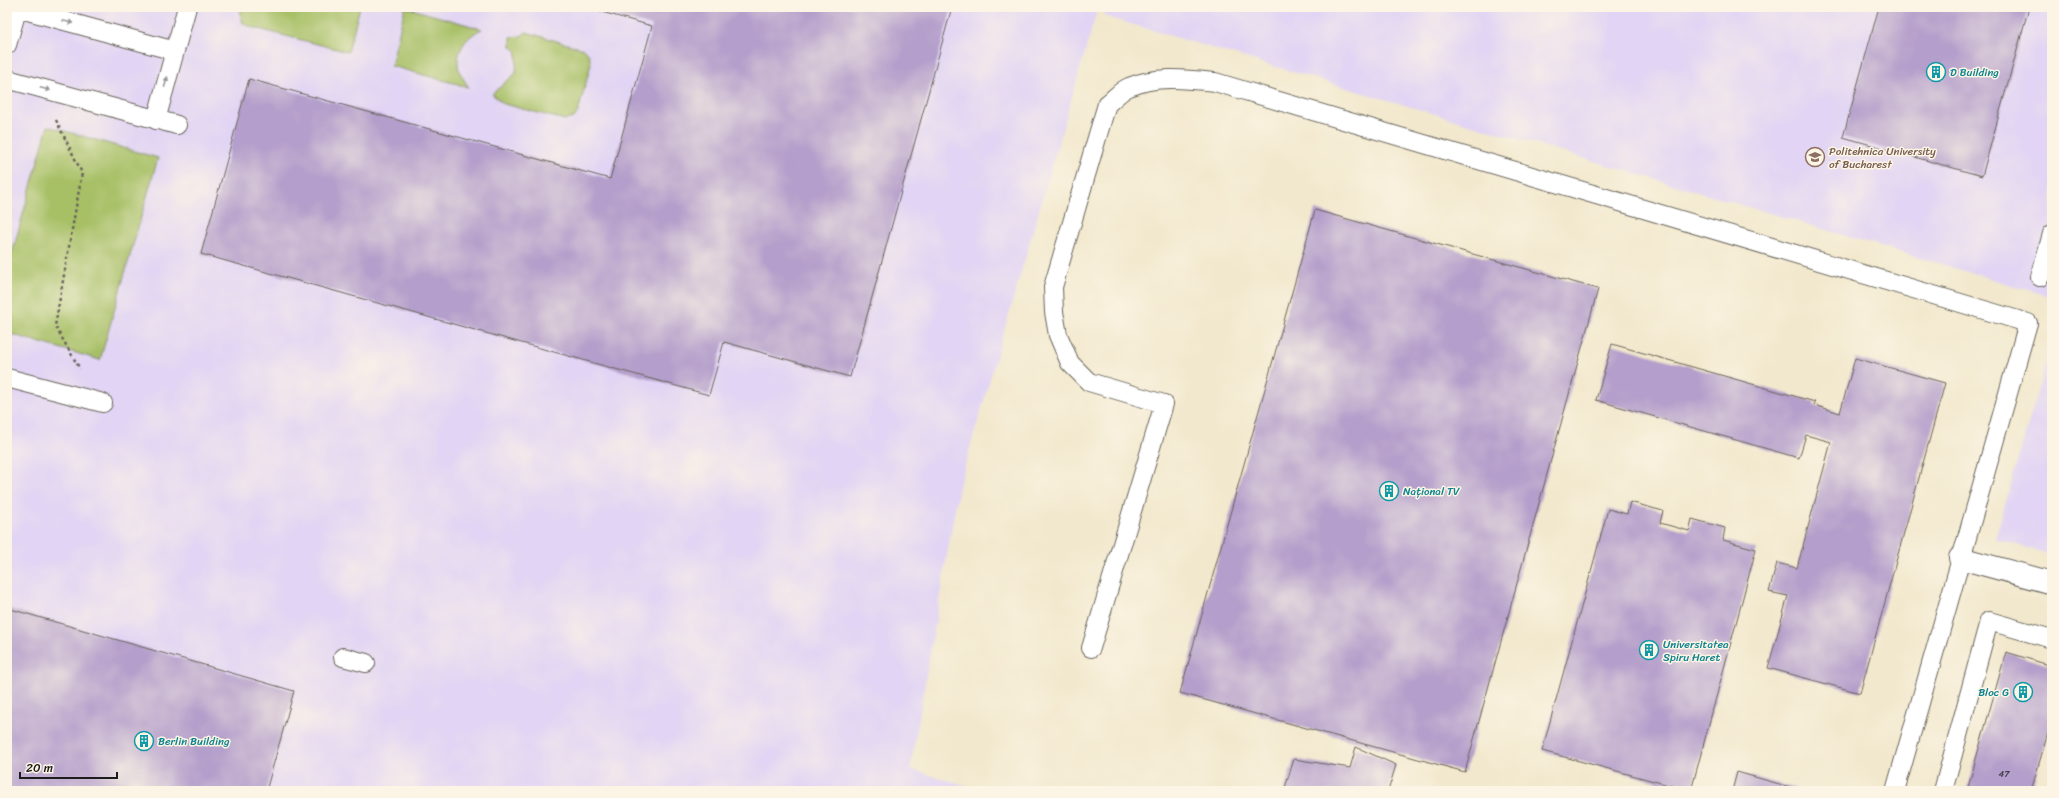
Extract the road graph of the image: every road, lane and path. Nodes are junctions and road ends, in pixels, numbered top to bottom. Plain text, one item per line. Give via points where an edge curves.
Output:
1 (187, 7) edge
2 (17, 8) edge
3 (7, 45) edge
4 (175, 51) junction
5 (7, 79) edge
6 (60, 94) junction
7 (156, 120) junction
8 (177, 125) dead end
9 (2052, 234) edge
10 (2040, 277) dead end
11 (7, 378) edge
12 (103, 403) joint
13 (1960, 558) junction
14 (2052, 583) edge
15 (2052, 639) edge
16 (1091, 648) dead end
17 (343, 657) dead end
18 (366, 663) dead end
19 (1895, 791) edge
20 (1943, 791) edge

1 - 4 lane
2 - 3 lane
2 -> 4 lane
7 -> 4 lane
5 -> 6 lane
6 - 7 lane
6 - 12 path via 55,119 82,173 54,326
7 - 8 lane
9 - 10 lane
11 - 12 lane
13 - 14 street
13 - 16 lane via 2028,323 1215,82 1157,79 1128,87 1107,104 1054,287 1054,312 1058,335 1070,363 1089,382 1164,404
13 - 19 lane
15 - 20 lane via 1989,621
17 - 18 lane

